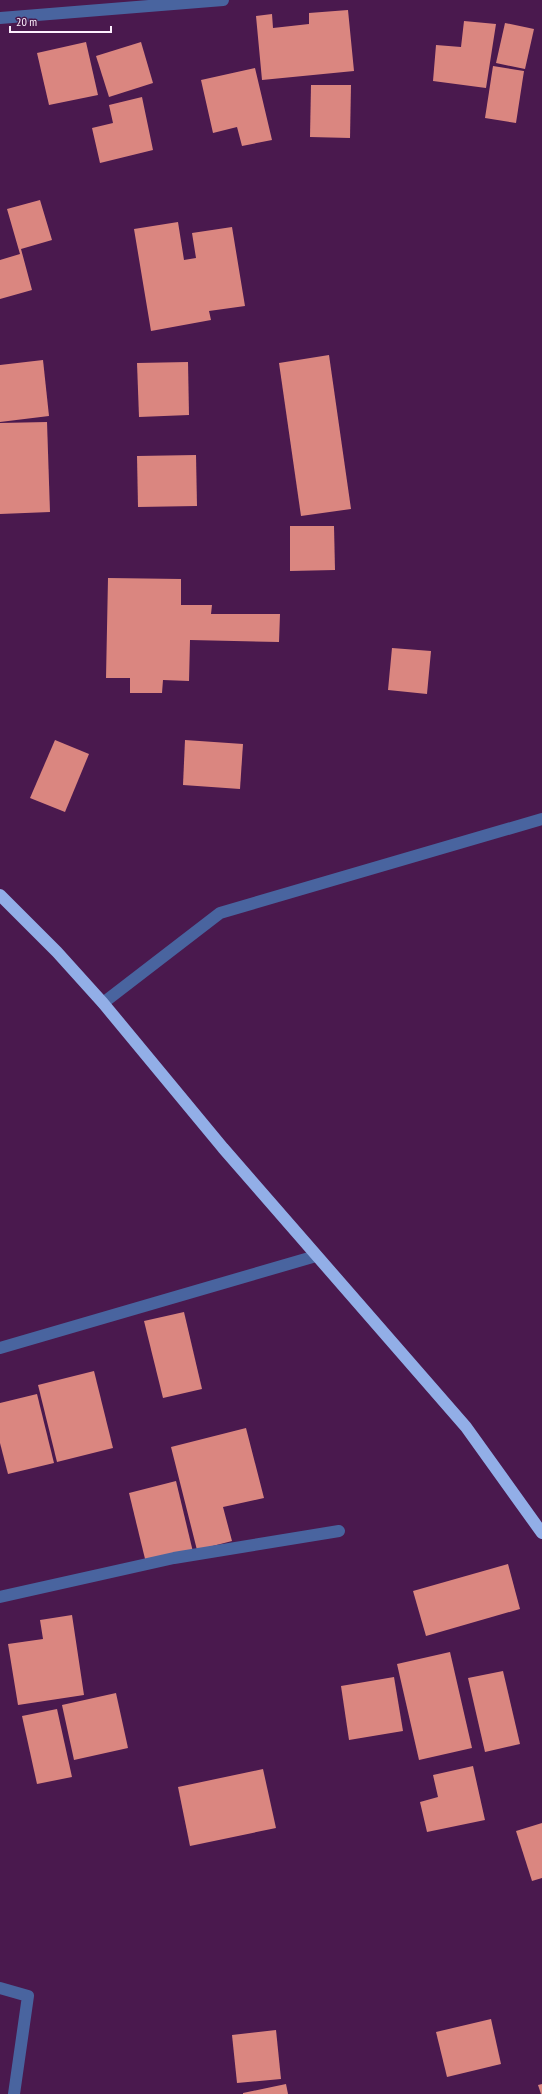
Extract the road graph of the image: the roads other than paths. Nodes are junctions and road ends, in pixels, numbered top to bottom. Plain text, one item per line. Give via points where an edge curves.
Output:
1 (223, 0) edge
2 (193, 1) edge
3 (0, 18) edge
4 (542, 819) edge
5 (0, 895) edge
6 (103, 1003) junction
7 (316, 1256) junction
8 (0, 1348) edge
9 (339, 1531) dead end
10 (542, 1533) edge
11 (0, 1597) edge
12 (0, 1988) edge
13 (14, 2094) edge

1 - 2 street
2 - 3 street
4 - 6 street via 220,913
5 - 6 highway via 58,952
6 - 7 highway
7 - 8 street
7 - 10 highway via 466,1427
9 - 11 street via 174,1558
12 - 13 street via 28,1996

